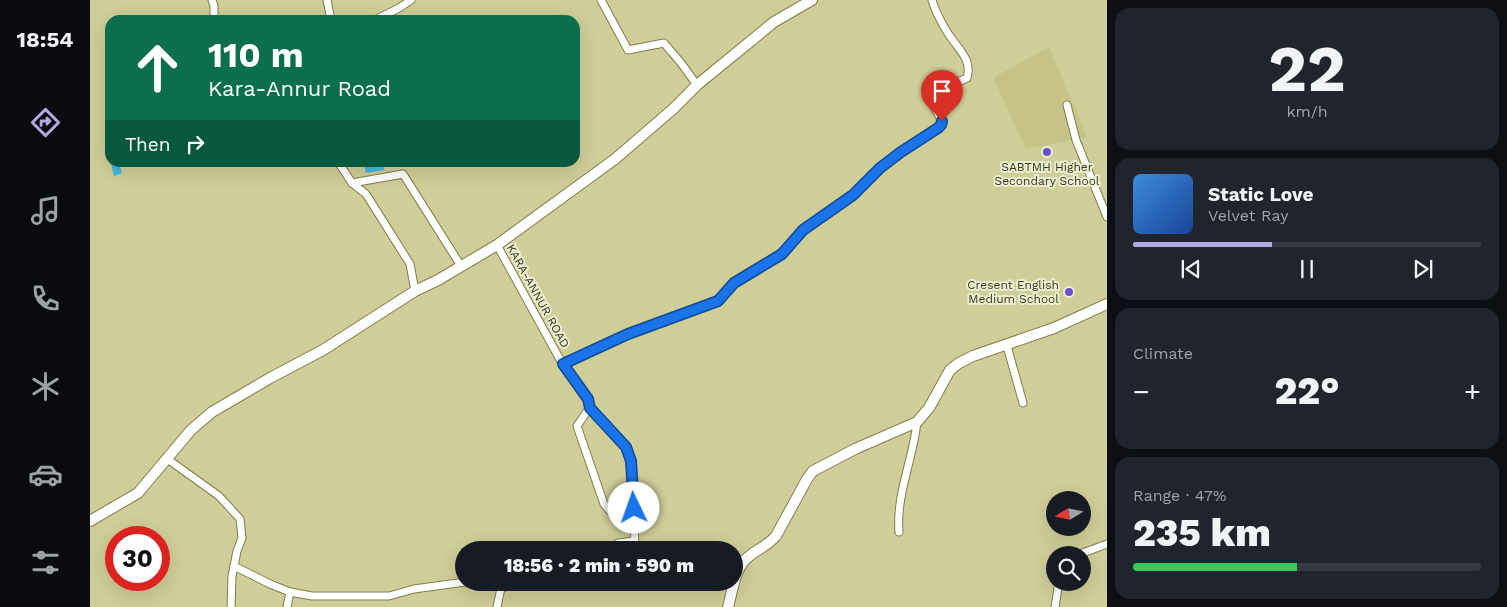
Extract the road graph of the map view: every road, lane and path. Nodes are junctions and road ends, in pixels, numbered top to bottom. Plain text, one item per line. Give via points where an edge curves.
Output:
1 (212, 0) edge
2 (328, 0) edge
3 (411, 0) edge
4 (601, 0) edge
5 (812, 0) edge
6 (932, 0) edge
7 (214, 15) edge
8 (330, 15) edge
9 (385, 15) edge
10 (697, 85) junction
11 (1067, 105) dead end
12 (341, 167) edge
13 (352, 183) junction
14 (1107, 217) edge
15 (497, 245) junction
16 (461, 266) junction
17 (415, 291) junction
18 (1107, 304) edge
19 (1007, 346) junction
20 (563, 364) junction
21 (1023, 403) dead end
22 (590, 408) junction
23 (917, 422) junction
24 (166, 458) junction
25 (634, 508) junction
26 (90, 521) edge
27 (899, 532) dead end
28 (634, 541) edge
29 (1107, 544) edge
30 (1091, 550) edge
31 (745, 559) joint
32 (234, 566) junction
33 (455, 583) edge
34 (500, 591) edge
35 (1058, 591) edge
36 (290, 592) junction
37 (231, 607) edge
38 (287, 607) edge
39 (497, 607) edge
40 (728, 607) edge
41 (1055, 607) edge

1 - 7 street
2 - 8 street
3 - 9 street
4 - 10 street via 628,50 664,43
5 - 10 main road via 774,22
6 - 20 street via 935,11 968,63 969,72 967,78 931,94 931,102 942,121 938,128 880,168 853,195 803,230 782,254 734,283 718,301 628,334
10 - 15 main road via 615,159
11 - 14 street via 1076,140
12 - 13 street
13 - 16 street via 403,174
13 - 17 street via 366,194 410,264
15 - 16 main road
15 - 20 street, KARA-ANNUR ROAD
16 - 17 main road
17 - 24 main road via 323,350 212,412
18 - 19 main road
19 - 21 street
19 - 23 main road via 973,356 950,370 929,408
20 - 22 street, KARA-ANNUR ROAD via 588,399
22 - 25 street, KARA-ANNUR ROAD via 626,447 631,461
22 - 25 street via 577,426 604,504 609,510
23 - 27 street via 912,455 902,484
23 - 31 main road via 813,471 776,536
24 - 26 main road via 138,493
24 - 32 street via 218,496 240,519 242,538
25 - 28 street
29 - 30 street
31 - 40 main road
32 - 36 street
32 - 37 street
33 - 36 street via 389,596 312,596
34 - 39 street
35 - 41 street
36 - 38 street

